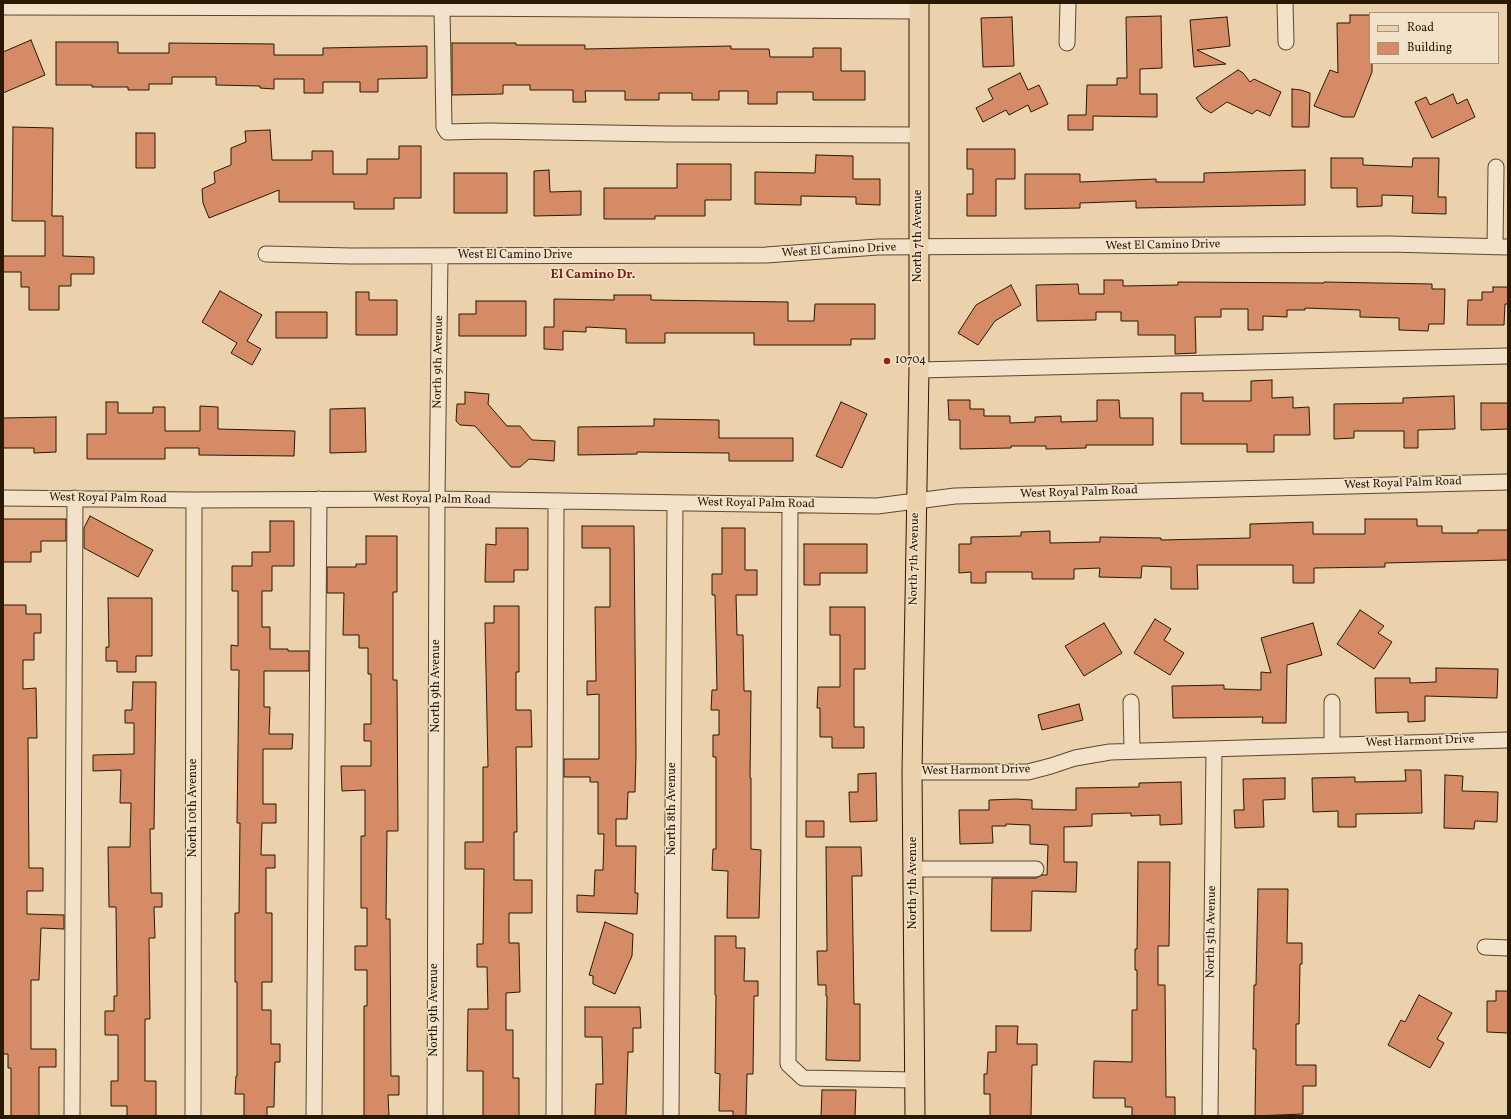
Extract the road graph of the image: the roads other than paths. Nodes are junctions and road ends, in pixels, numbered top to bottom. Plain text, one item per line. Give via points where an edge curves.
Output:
1 (1068, 3) edge
2 (1285, 3) edge
3 (439, 6) edge
4 (3, 7) edge
5 (919, 7) edge
6 (1286, 42) dead end
7 (1067, 43) dead end
8 (920, 135) junction
9 (1496, 167) dead end
10 (1502, 247) edge
11 (919, 248) junction
12 (266, 254) dead end
13 (440, 256) junction
14 (1508, 356) edge
15 (919, 370) junction
16 (1508, 482) edge
17 (3, 498) edge
18 (75, 498) junction
19 (319, 499) junction
20 (437, 499) junction
21 (194, 500) junction
22 (556, 501) junction
23 (916, 502) junction
24 (676, 503) junction
25 (790, 505) junction
26 (1131, 702) dead end
27 (1332, 702) dead end
28 (1508, 740) edge
29 (1332, 745) junction
30 (1214, 749) junction
31 (1132, 751) junction
32 (912, 772) junction
33 (914, 869) junction
34 (1036, 869) dead end
35 (1485, 947) dead end
36 (1508, 948) edge
37 (915, 1080) junction
38 (72, 1116) edge
39 (193, 1116) edge
40 (314, 1116) edge
41 (435, 1116) edge
42 (554, 1116) edge
43 (671, 1116) edge
44 (915, 1116) edge
45 (1210, 1116) edge

1 - 7 street
2 - 6 street
3 - 4 street
3 - 5 street
3 - 8 street via 444,127 447,132 488,130
5 - 8 main road, North 7th Avenue
8 - 11 main road, North 7th Avenue
9 - 10 street
10 - 11 street, West El Camino Drive via 1372,244
11 - 13 street, West El Camino Drive via 878,247 766,255
11 - 15 main road, North 7th Avenue
12 - 13 street, West El Camino Drive
13 - 20 street, North 9th Avenue
14 - 15 street
15 - 23 main road, North 7th Avenue
16 - 23 street, West Royal Palm Road via 955,496
17 - 18 street, West Royal Palm Road
18 - 21 street, West Royal Palm Road
18 - 38 street
19 - 20 street, West Royal Palm Road
19 - 21 street, West Royal Palm Road
19 - 40 street
20 - 22 street, West Royal Palm Road
20 - 41 street, North 9th Avenue
21 - 39 street, North 10th Avenue
22 - 24 street, West Royal Palm Road
22 - 42 street
23 - 25 street, West Royal Palm Road via 877,506
23 - 32 main road, North 7th Avenue
24 - 25 street, West Royal Palm Road
24 - 43 street, North 8th Avenue
25 - 37 street via 788,1064 803,1078
26 - 31 street
27 - 29 street
28 - 29 street, West Harmont Drive
29 - 30 street, West Harmont Drive
30 - 31 street, West Harmont Drive
30 - 45 street, North 5th Avenue
31 - 32 street, West Harmont Drive via 1075,758 1028,772
32 - 33 main road, North 7th Avenue
33 - 34 street
33 - 37 main road, North 7th Avenue
35 - 36 street
37 - 44 main road, North 7th Avenue

